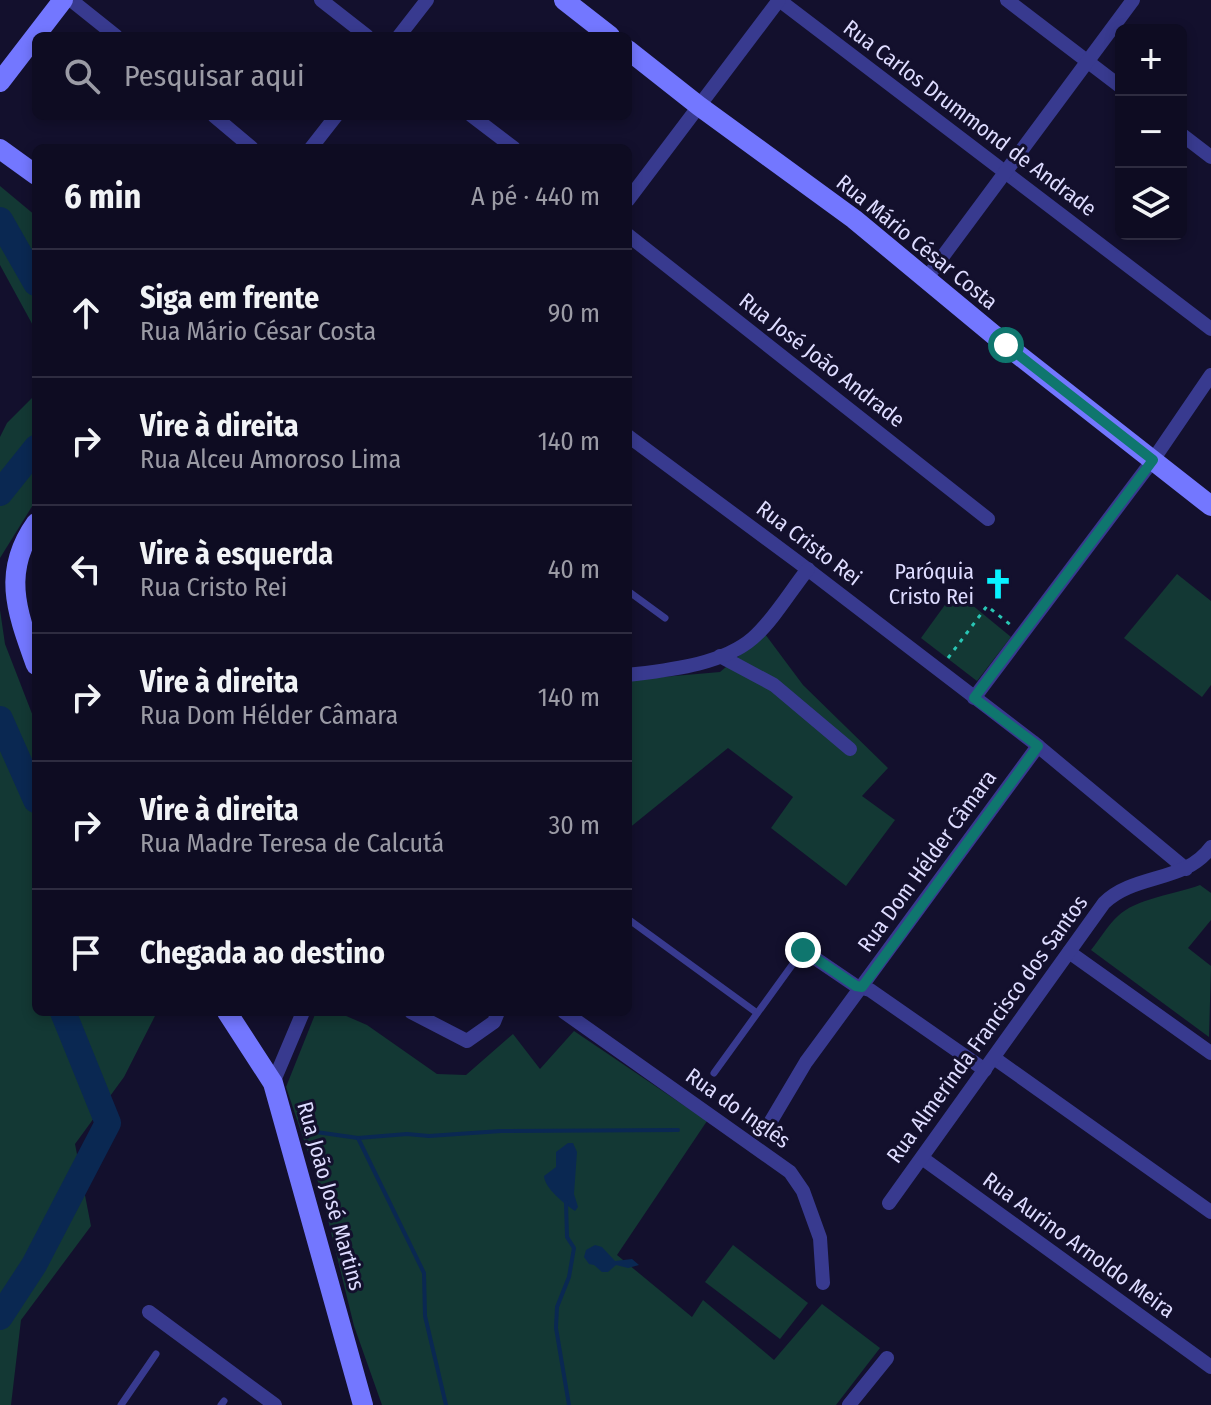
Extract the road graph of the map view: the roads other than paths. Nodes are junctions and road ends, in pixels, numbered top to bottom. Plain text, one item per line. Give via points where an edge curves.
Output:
1 (63, 0) edge
2 (71, 0) edge
3 (321, 0) edge
4 (427, 0) edge
5 (564, 0) edge
6 (779, 0) edge
7 (1007, 0) edge
8 (1133, 0) edge
9 (38, 32) edge
10 (111, 32) edge
11 (362, 32) edge
12 (402, 32) edge
13 (605, 32) edge
14 (32, 40) edge
15 (632, 53) edge
16 (1087, 61) junction
17 (0, 82) edge
18 (1115, 82) edge
19 (699, 106) junction
20 (219, 120) edge
21 (333, 120) edge
22 (477, 120) edge
23 (1187, 139) edge
24 (247, 144) edge
25 (314, 144) edge
26 (509, 144) edge
27 (0, 149) edge
28 (1211, 157) edge
29 (32, 172) edge
30 (1004, 173) junction
31 (632, 195) edge
32 (632, 238) edge
33 (926, 279) junction
34 (1211, 329) edge
35 (1211, 375) edge
36 (632, 439) edge
37 (1153, 460) junction
38 (1211, 506) edge
39 (988, 519) dead end
40 (30, 546) edge
41 (808, 569) junction
42 (632, 594) edge
43 (665, 618) dead end
44 (32, 652) edge
45 (720, 656) junction
46 (632, 674) edge
47 (974, 698) junction
48 (1038, 746) junction
49 (850, 749) dead end
50 (1211, 847) edge
51 (1186, 869) junction
52 (632, 922) edge
53 (803, 950) joint
54 (1069, 952) junction
55 (862, 987) junction
56 (757, 1013) junction
57 (230, 1016) edge
58 (301, 1016) edge
59 (419, 1016) edge
60 (496, 1016) edge
61 (570, 1016) edge
62 (1210, 1049) edge
63 (990, 1064) junction
64 (714, 1073) dead end
65 (273, 1083) junction
66 (771, 1121) dead end
67 (922, 1158) junction
68 (889, 1203) dead end
69 (1211, 1212) edge
70 (823, 1283) dead end
71 (149, 1312) dead end
72 (156, 1354) dead end
73 (887, 1358) dead end
74 (1211, 1367) edge
75 (121, 1405) edge
76 (275, 1405) edge
77 (363, 1405) edge
78 (849, 1405) edge

1 - 9 street
2 - 10 street
3 - 11 street
4 - 12 street
5 - 13 street
6 - 19 street
6 - 30 street, Rua Carlos Drummond de Andrade
7 - 16 street
8 - 16 street
14 - 17 street
15 - 19 street, Rua Mário César Costa
16 - 18 street
16 - 30 street
19 - 31 street
19 - 33 street, Rua Mário César Costa via 854,219
20 - 24 street
21 - 25 street
22 - 26 street
23 - 28 street
27 - 29 street
30 - 33 street
30 - 34 street, Rua Carlos Drummond de Andrade
32 - 39 street, Rua José João Andrade
33 - 37 street, Rua Mário César Costa
35 - 37 street
36 - 41 street, Rua Cristo Rei
37 - 38 street, Rua Mário César Costa
37 - 47 street
40 - 44 street via 16,565 15,596
41 - 45 street via 755,637
41 - 47 street, Rua Cristo Rei
42 - 43 lane
45 - 46 street
45 - 49 street via 774,685
47 - 48 street, Rua Cristo Rei
48 - 51 street, Rua Cristo Rei
48 - 55 street, Rua Dom Hélder Câmara
50 - 51 street, Rua Almerinda Francisco dos Santos
51 - 54 street, Rua Almerinda Francisco dos Santos via 1139,881 1113,895
52 - 56 lane
53 - 55 street
53 - 56 lane
54 - 62 street
54 - 63 street, Rua Almerinda Francisco dos Santos
55 - 63 street
55 - 66 street, Rua Dom Hélder Câmara via 806,1062
56 - 64 lane
57 - 65 street, Rua João José Martins
58 - 65 street
59 - 60 street via 467,1041
61 - 70 street, Rua do Inglês via 790,1172 820,1238
63 - 67 street, Rua Almerinda Francisco dos Santos
63 - 69 street
65 - 77 street, Rua João José Martins
67 - 68 street, Rua Almerinda Francisco dos Santos
67 - 74 street, Rua Aurino Arnoldo Meira
71 - 76 street
72 - 75 lane
73 - 78 street

